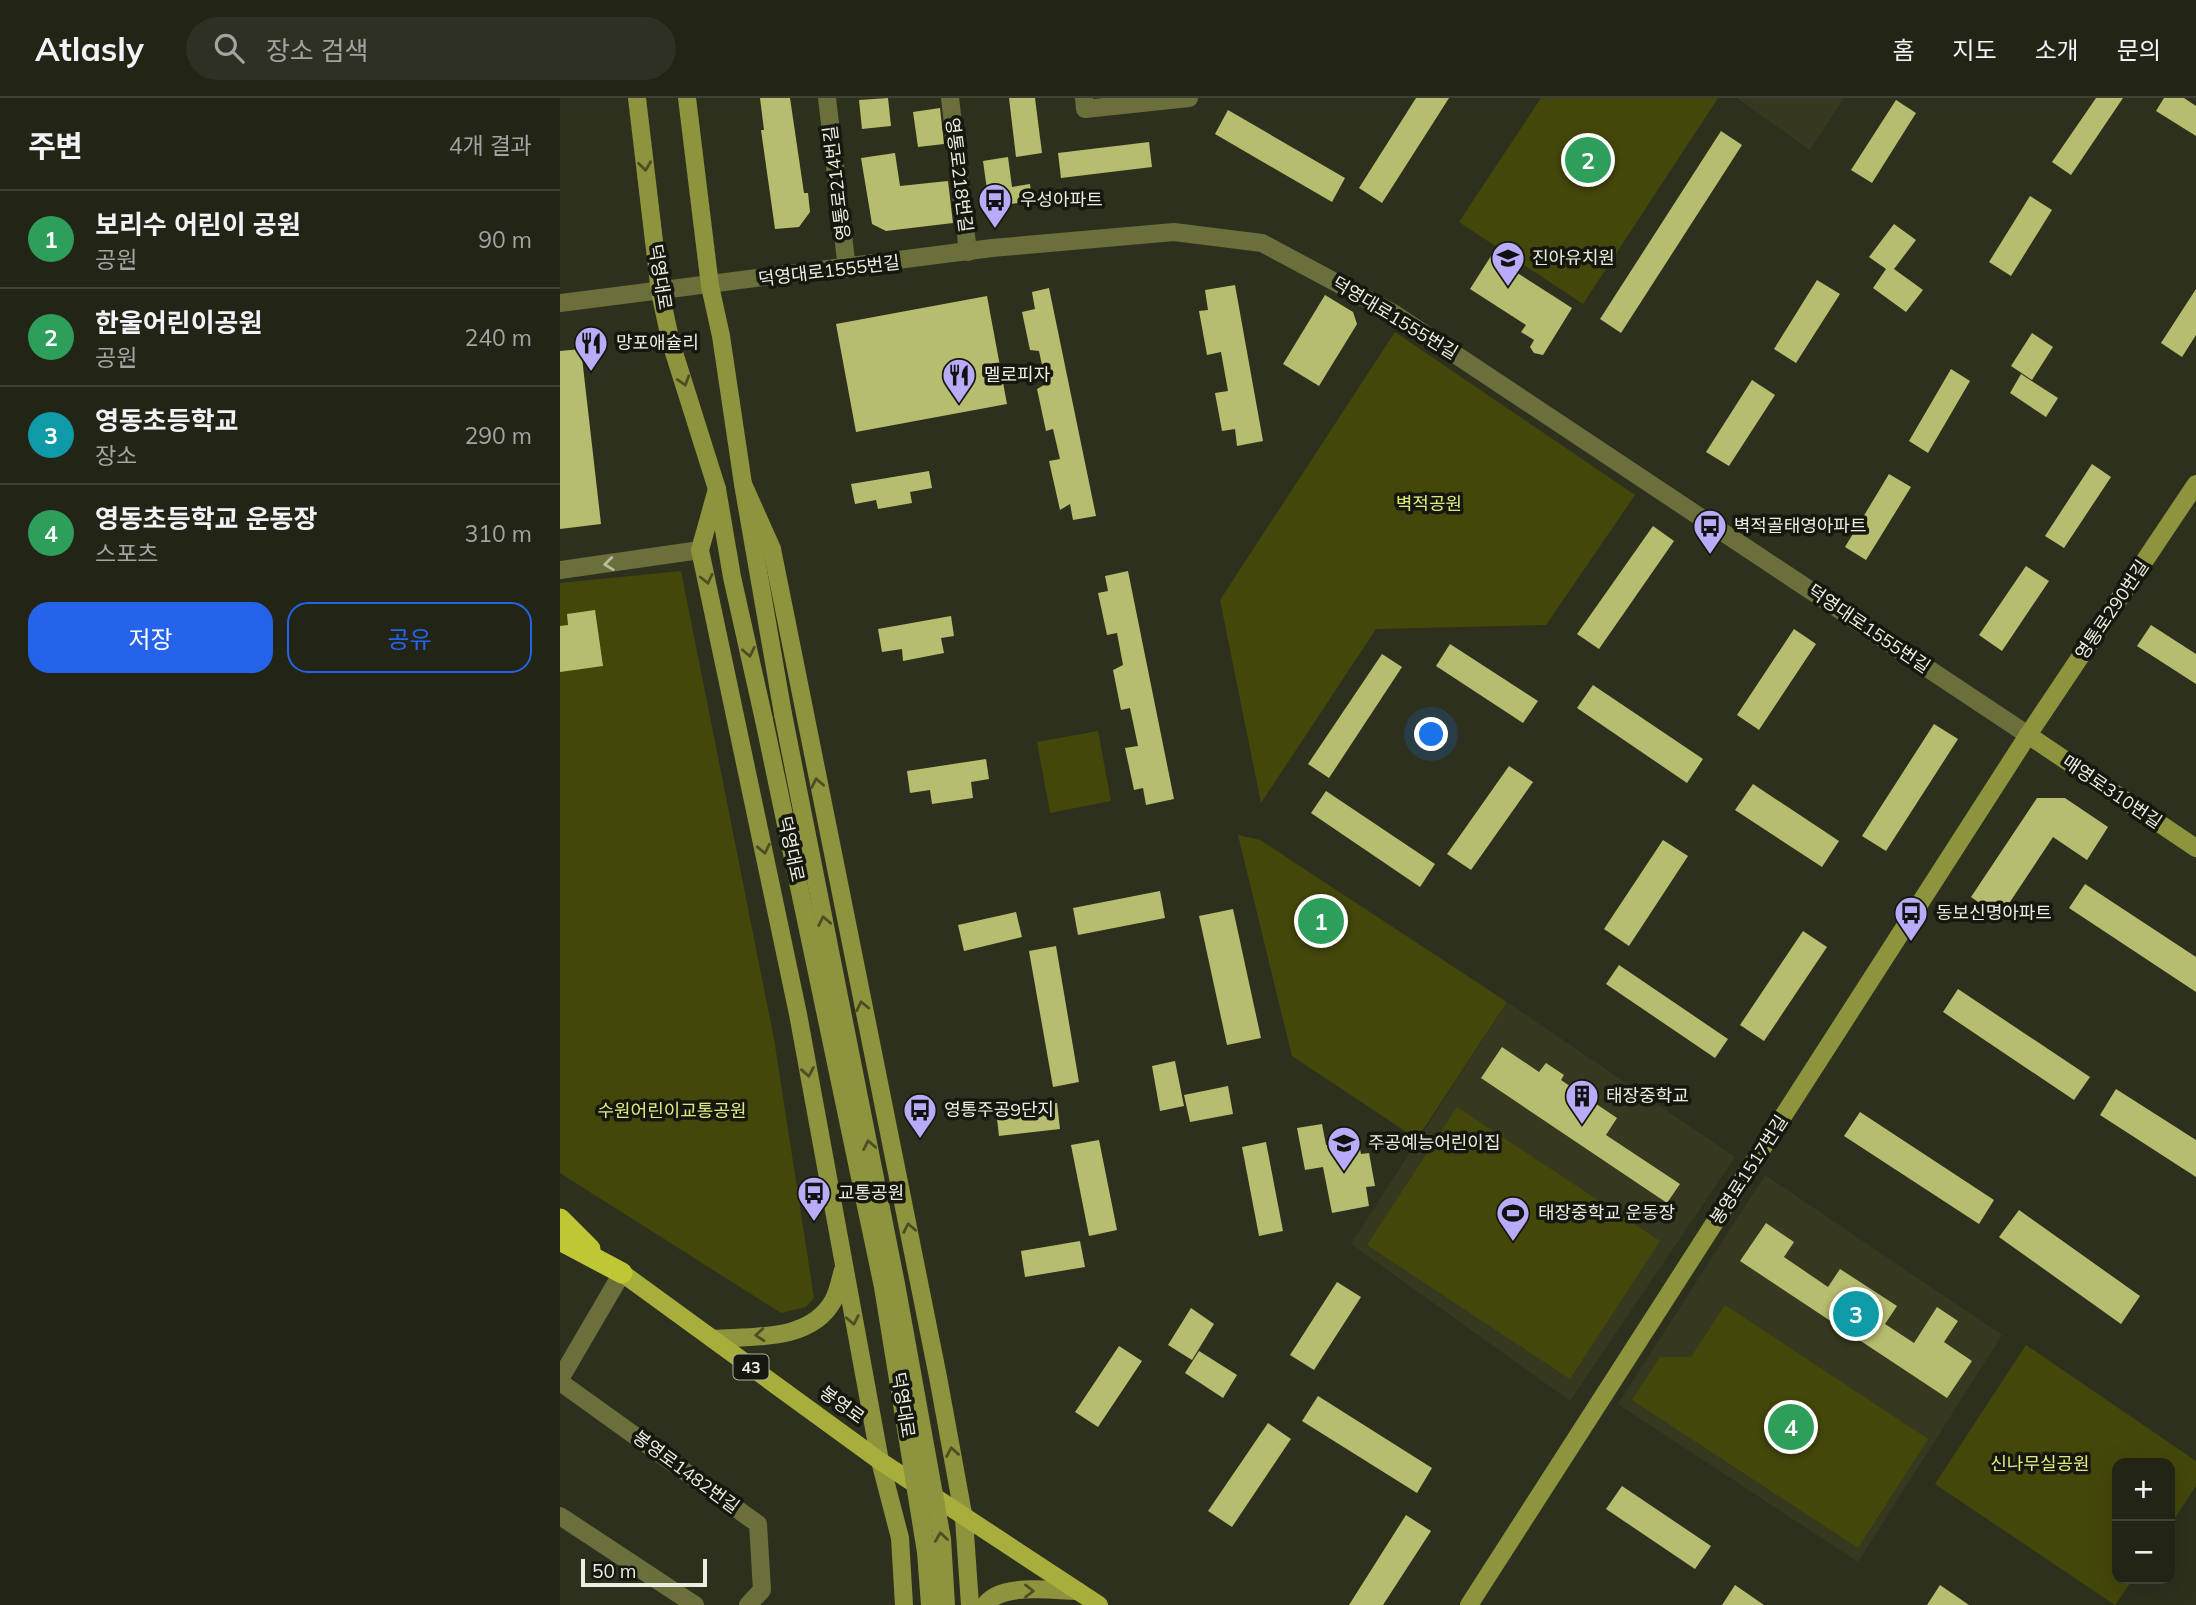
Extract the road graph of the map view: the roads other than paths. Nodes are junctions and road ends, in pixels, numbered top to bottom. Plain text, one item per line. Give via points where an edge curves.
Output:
1 (637, 98) edge
2 (687, 98) edge
3 (827, 98) edge
4 (950, 98) edge
5 (1084, 98) edge
6 (1189, 98) edge
7 (968, 252) junction
8 (847, 269) junction
9 (710, 286) junction
10 (660, 292) junction
11 (560, 303) edge
12 (743, 484) junction
13 (2196, 484) edge
14 (717, 489) junction
15 (701, 550) junction
16 (560, 570) edge
17 (2028, 735) junction
18 (2196, 848) edge
19 (560, 1219) edge
20 (560, 1240) edge
21 (613, 1268) junction
22 (843, 1270) junction
23 (713, 1339) junction
24 (560, 1381) edge
25 (880, 1461) junction
26 (560, 1516) edge
27 (964, 1519) junction
28 (1078, 1591) junction
29 (695, 1605) edge
30 (748, 1605) edge
31 (904, 1605) edge
32 (930, 1605) edge
33 (946, 1605) edge
34 (970, 1605) edge
35 (985, 1605) edge
36 (1099, 1605) edge
37 (1469, 1605) edge

1 -> 10 main road, 덕영대로
2 - 9 main road, 덕영대로
3 - 8 street, 영통로214번길
4 - 7 street, 영통로218번길
5 - 6 street via 1085,109
7 - 8 street, 덕영대로1555번길
7 - 17 street, 덕영대로1555번길 via 1174,232 1262,243 1392,313
8 - 9 street, 덕영대로1555번길
9 - 10 street, 덕영대로1555번길
9 - 12 main road, 덕영대로
10 - 11 street, 덕영대로1555번길
10 -> 14 main road, 덕영대로 via 671,343
27 -> 12 main road via 772,549
33 -> 12 main road, 덕영대로, bridge via 942,1539 899,1297 783,714
13 - 17 main road, 영통로290번길
14 - 15 main road
14 -> 32 main road, 덕영대로, bridge via 883,1287 926,1552
15 -> 16 street
15 -> 22 main road via 797,1014
17 - 18 main road, 매영로310번길
17 - 37 main road, 봉영로1517번길
19 - 21 highway
20 - 21 highway, 봉영로 / 43
21 - 23 main road, 봉영로 / 43
21 - 24 street, 봉영로1482번길
22 -> 23 main road via 832,1302 815,1322 789,1333
22 -> 25 main road
23 - 25 main road, 봉영로 / 43
24 - 30 street, 봉영로1482번길 via 758,1524 762,1590
25 - 27 main road, 봉영로 / 43
25 - 31 main road via 900,1538
26 - 29 street
27 - 28 main road, 봉영로 / 43
27 - 34 main road
35 -> 28 main road via 1008,1592
28 - 36 main road, 봉영로 / 43

